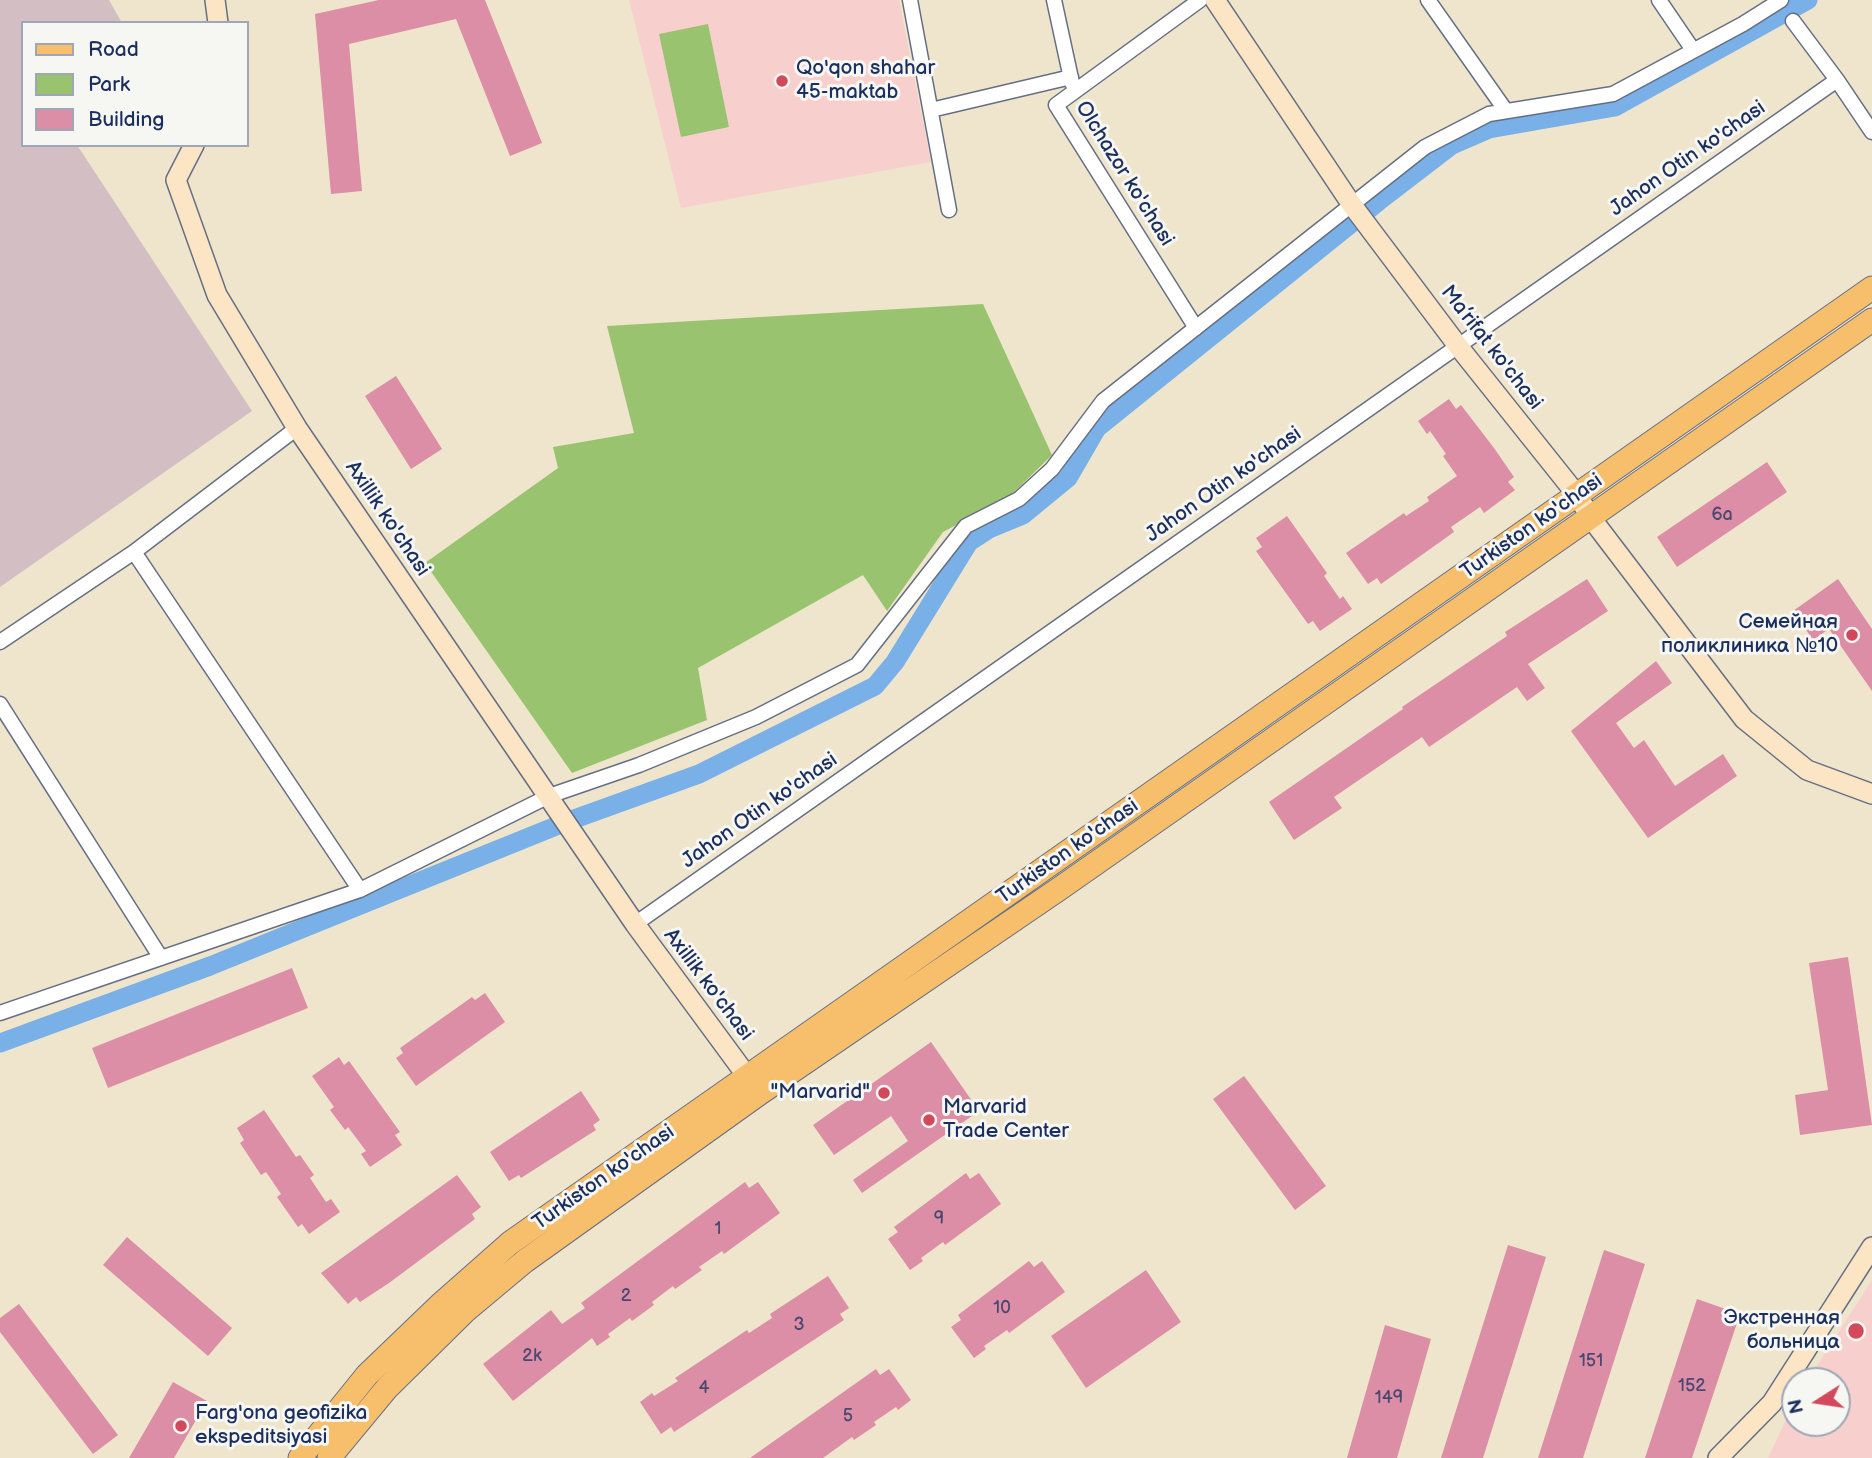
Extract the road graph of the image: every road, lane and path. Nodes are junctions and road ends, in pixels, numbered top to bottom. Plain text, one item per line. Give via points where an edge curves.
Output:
1 (215, 0) edge
2 (910, 0) edge
3 (1054, 0) edge
4 (1200, 0) edge
5 (1215, 0) edge
6 (1428, 0) edge
7 (1659, 0) edge
8 (1778, 1) edge
9 (218, 21) edge
10 (1793, 21) dead end
11 (1693, 50) junction
12 (1837, 79) junction
13 (1072, 84) junction
14 (931, 110) junction
15 (1506, 111) junction
16 (1872, 132) edge
17 (193, 147) edge
18 (1352, 205) junction
19 (949, 210) dead end
20 (1872, 288) edge
21 (1872, 320) edge
22 (1196, 328) junction
23 (1458, 346) junction
24 (297, 428) junction
25 (1577, 495) junction
26 (1591, 518) junction
27 (134, 552) junction
28 (0, 642) edge
29 (0, 704) edge
30 (1872, 794) edge
31 (552, 800) junction
32 (360, 890) junction
33 (635, 924) junction
34 (161, 958) junction
35 (0, 1013) edge
36 (753, 1084) junction
37 (1872, 1247) edge
38 (300, 1458) edge
39 (329, 1458) edge
40 (1718, 1458) edge

1 - 9 street
2 - 14 street
3 - 13 street, Olchazor ko'chasi
4 - 13 street
5 - 18 street
6 - 15 street
7 - 11 street
8 - 11 street
10 - 12 street
11 - 15 street via 1613,94
12 - 16 street
12 - 23 street, Jahon Otin ko'chasi
13 - 14 street
13 - 22 street, Olchazor ko'chasi via 1056,105
14 - 19 street
15 - 18 street via 1489,114 1425,147
17 - 24 street, Axillik ko'chasi via 176,180 217,295
18 - 22 street
18 - 23 street, Ma’rifat ko'chasi
20 - 25 main road, Turkiston ko'chasi
21 - 26 main road, Turkiston ko'chasi
22 - 31 street via 1103,401 1052,469 1019,499 966,526 857,665 755,717
23 - 25 street, Ma’rifat ko'chasi
23 - 33 street, Jahon Otin ko'chasi
24 - 27 street
24 - 31 street, Axillik ko'chasi
25 - 26 street, Ma’rifat ko'chasi
25 - 36 main road, Turkiston ko'chasi
26 - 30 street, Ma’rifat ko'chasi via 1744,719 1807,770
26 - 36 main road, Turkiston ko'chasi via 921,984
27 - 28 street
27 - 32 street
29 - 34 street
31 - 32 street
31 - 33 street, Axillik ko'chasi
32 - 34 street
33 - 36 street, Axillik ko'chasi
34 - 35 street
36 - 38 main road, Turkiston ko'chasi via 510,1243 367,1375
36 - 39 main road, Turkiston ko'chasi via 464,1311 387,1388
37 - 40 street via 1772,1403

